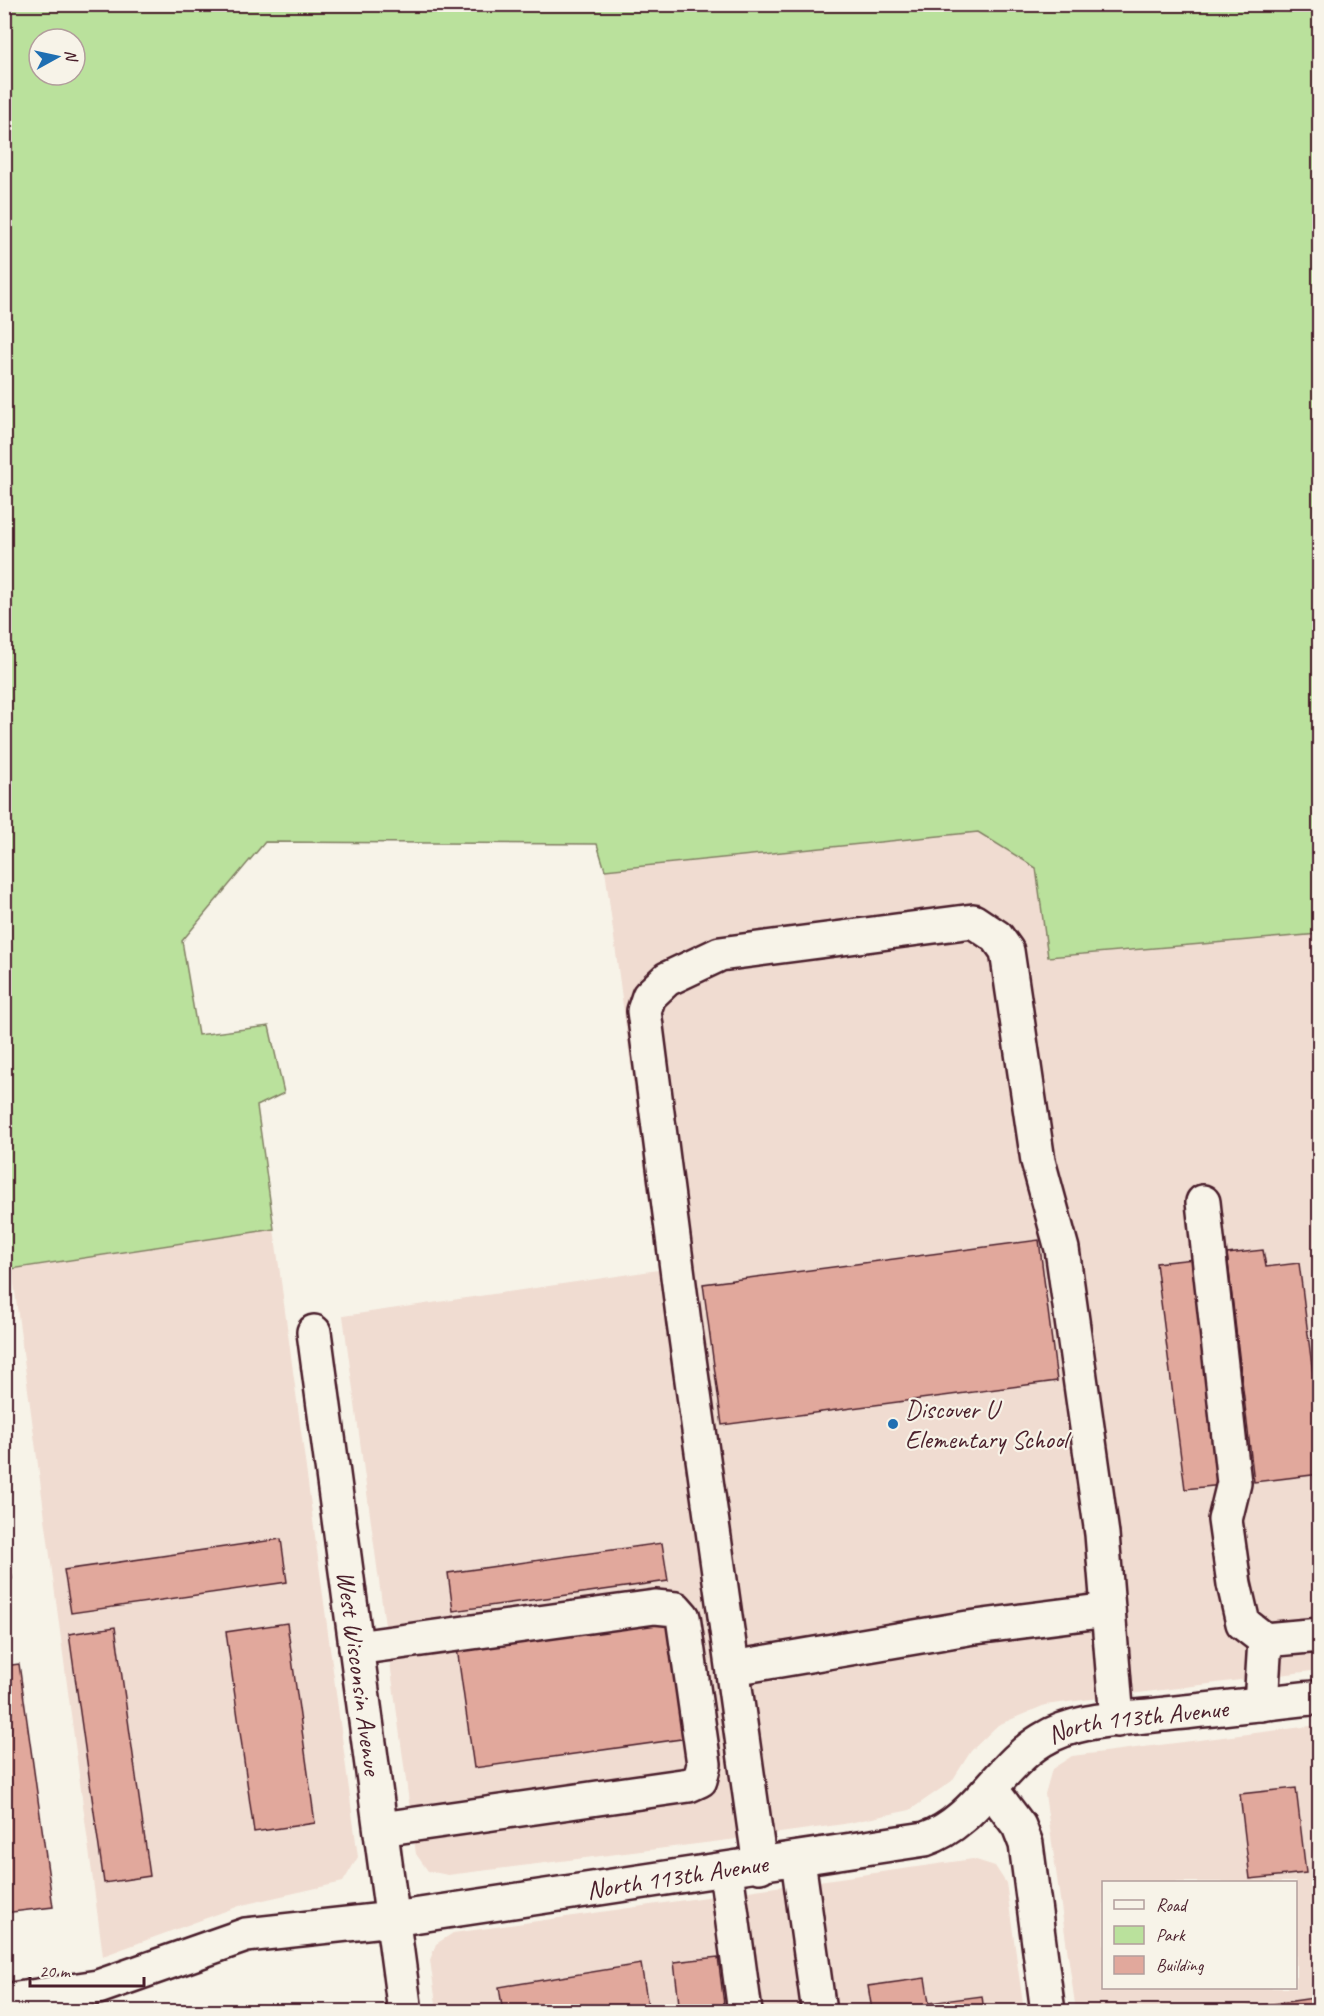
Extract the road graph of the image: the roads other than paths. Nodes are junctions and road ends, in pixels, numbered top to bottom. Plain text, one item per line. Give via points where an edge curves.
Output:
1 (1203, 1202) dead end
2 (314, 1332) dead end
3 (1108, 1610) junction
4 (1320, 1635) edge
5 (1265, 1640) junction
6 (356, 1648) junction
7 (733, 1668) junction
8 (1320, 1697) edge
9 (1261, 1704) junction
10 (1117, 1720) junction
11 (991, 1789) junction
12 (381, 1829) junction
13 (798, 1860) junction
14 (760, 1866) junction
15 (726, 1871) junction
16 (393, 1919) junction
17 (4, 2001) edge
18 (405, 2012) edge
19 (745, 2012) edge
20 (819, 2012) edge
21 (1048, 2012) edge

1 - 5 street via 1234,1483 1225,1520 1234,1584 1244,1623
2 - 6 street, West Wisconsin Avenue
3 - 7 street via 968,1628
3 - 7 street via 1102,1534 1062,1249 1038,1161 1007,951 997,937 973,921 760,947 720,954 667,979 649,996 644,1011
3 - 10 street
4 - 5 street
5 - 9 street
6 - 12 street, West Wisconsin Avenue
6 - 12 street via 655,1607 676,1609 683,1617 702,1752 704,1770 697,1784
7 - 14 street
8 - 9 street, North 113th Avenue
9 - 10 street, North 113th Avenue
10 - 11 street, North 113th Avenue via 1061,1729 1041,1740
11 - 13 street, North 113th Avenue via 937,1835
11 - 21 street via 1019,1826 1026,1844
12 - 16 street, West Wisconsin Avenue
13 - 14 street, North 113th Avenue
13 - 20 street
14 - 15 street, North 113th Avenue
15 - 16 street, North 113th Avenue
15 - 19 street
16 - 17 street, North 113th Avenue via 246,1935 98,1988
16 - 18 street, West Wisconsin Avenue

